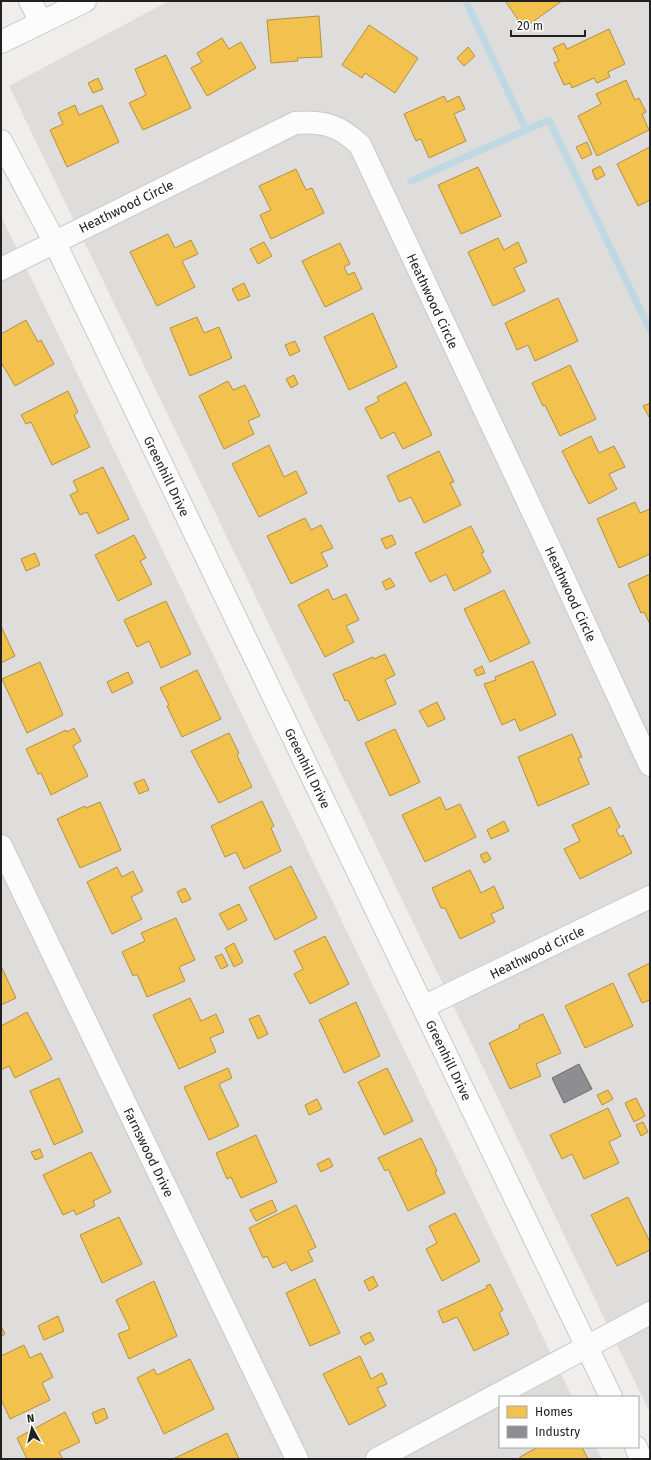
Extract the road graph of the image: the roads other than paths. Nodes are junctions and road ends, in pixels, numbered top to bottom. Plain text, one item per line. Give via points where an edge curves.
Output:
1 (30, 1) edge
2 (85, 1) edge
3 (41, 22) junction
4 (1, 42) edge
5 (1, 141) edge
6 (54, 241) junction
7 (1, 269) edge
8 (650, 765) edge
9 (1, 846) edge
10 (650, 897) edge
11 (423, 1007) junction
12 (650, 1313) edge
13 (587, 1347) junction
14 (611, 1396) edge
15 (636, 1448) edge
16 (297, 1459) edge
17 (377, 1459) edge
18 (641, 1459) edge

1 - 3 street
2 - 3 street
3 - 4 street
5 - 6 street, Greenhill Drive
6 - 7 street, Heathwood Circle
6 - 8 street, Heathwood Circle via 295,124 320,123 333,126 350,136 360,145
6 - 11 street, Greenhill Drive
9 - 16 street, Farnswood Drive
10 - 11 street, Heathwood Circle
11 - 13 street, Greenhill Drive
12 - 13 street
13 - 14 street, Greenhill Drive
13 - 17 street
15 - 18 street

